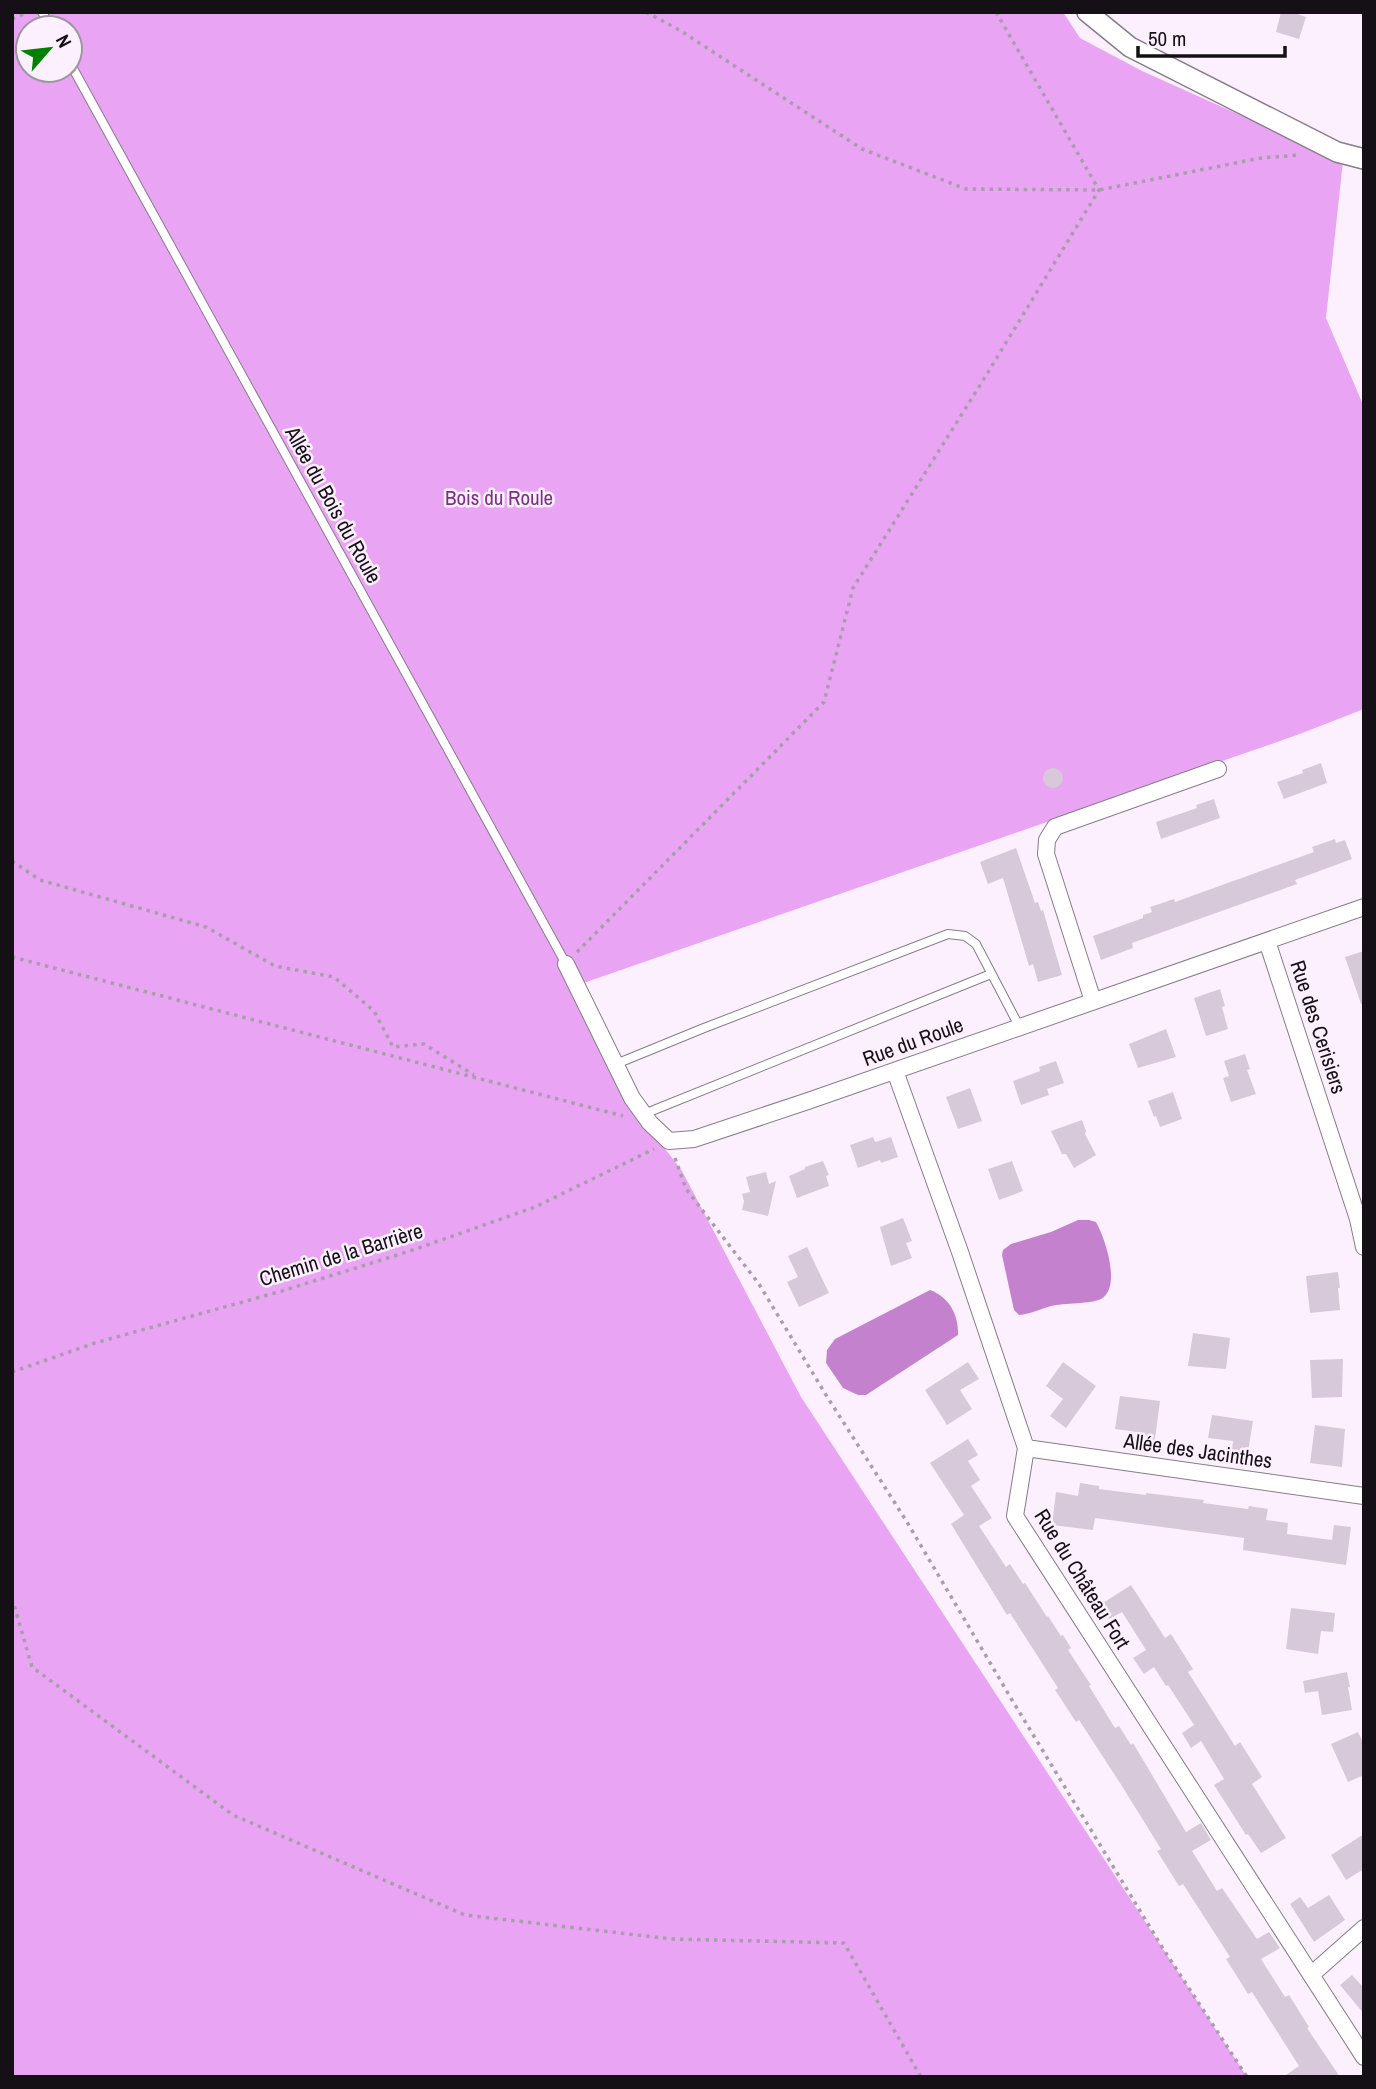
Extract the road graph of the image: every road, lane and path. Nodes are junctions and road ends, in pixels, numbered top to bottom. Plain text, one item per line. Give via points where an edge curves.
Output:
1 (28, 12) edge
2 (646, 12) edge
3 (996, 12) edge
4 (1087, 12) edge
5 (12, 19) edge
6 (82, 84) edge
7 (1337, 152) junction
8 (1364, 159) edge
9 (1099, 190) junction
10 (1218, 769) dead end
11 (12, 860) edge
12 (1364, 907) edge
13 (1267, 941) junction
14 (12, 957) edge
15 (566, 964) junction
16 (992, 974) junction
17 (1093, 1001) junction
18 (1019, 1026) junction
19 (616, 1064) junction
20 (895, 1071) junction
21 (478, 1078) junction
22 (647, 1119) junction
23 (669, 1141) junction
24 (1364, 1247) edge
25 (12, 1372) edge
26 (1026, 1448) junction
27 (1364, 1496) edge
28 (12, 1598) edge
29 (1364, 1928) edge
30 (1311, 1975) junction
31 (1364, 2057) edge
32 (921, 2077) edge
33 (1247, 2077) edge

1 - 5 path
2 - 9 path via 862,149 966,189
3 - 9 path
4 - 7 street via 1130,47
6 - 15 lane, Allée du Bois du Roule
7 - 8 street
7 - 9 path via 1261,158
9 - 15 path via 853,588 824,702
10 - 17 street via 1055,827 1047,840 1046,854
11 - 21 path via 40,880 205,927 275,966 334,977 374,1012 393,1047 424,1044
12 - 13 street, Rue du Roule
13 - 17 street, Rue du Roule
13 - 24 street, Rue des Cerisiers
14 - 21 path
15 - 19 street
16 - 18 lane
16 - 19 lane via 976,944 965,936 948,934
16 - 22 lane
17 - 18 street, Rue du Roule
18 - 20 street, Rue du Roule
19 - 22 street
20 - 23 street, Rue du Roule via 694,1139
20 - 26 street, Rue du Château Fort
21 - 22 path
22 - 23 street
23 - 25 path, Chemin de la Barrière via 522,1212 282,1292 95,1343
23 - 33 path via 686,1189 759,1284 1162,1947
26 - 27 street, Allée des Jacinthes
26 - 30 street, Rue du Château Fort via 1015,1516
28 - 32 path via 32,1667 233,1815 466,1915 671,1938 844,1943
29 - 30 street
30 - 31 street, Rue du Château Fort

